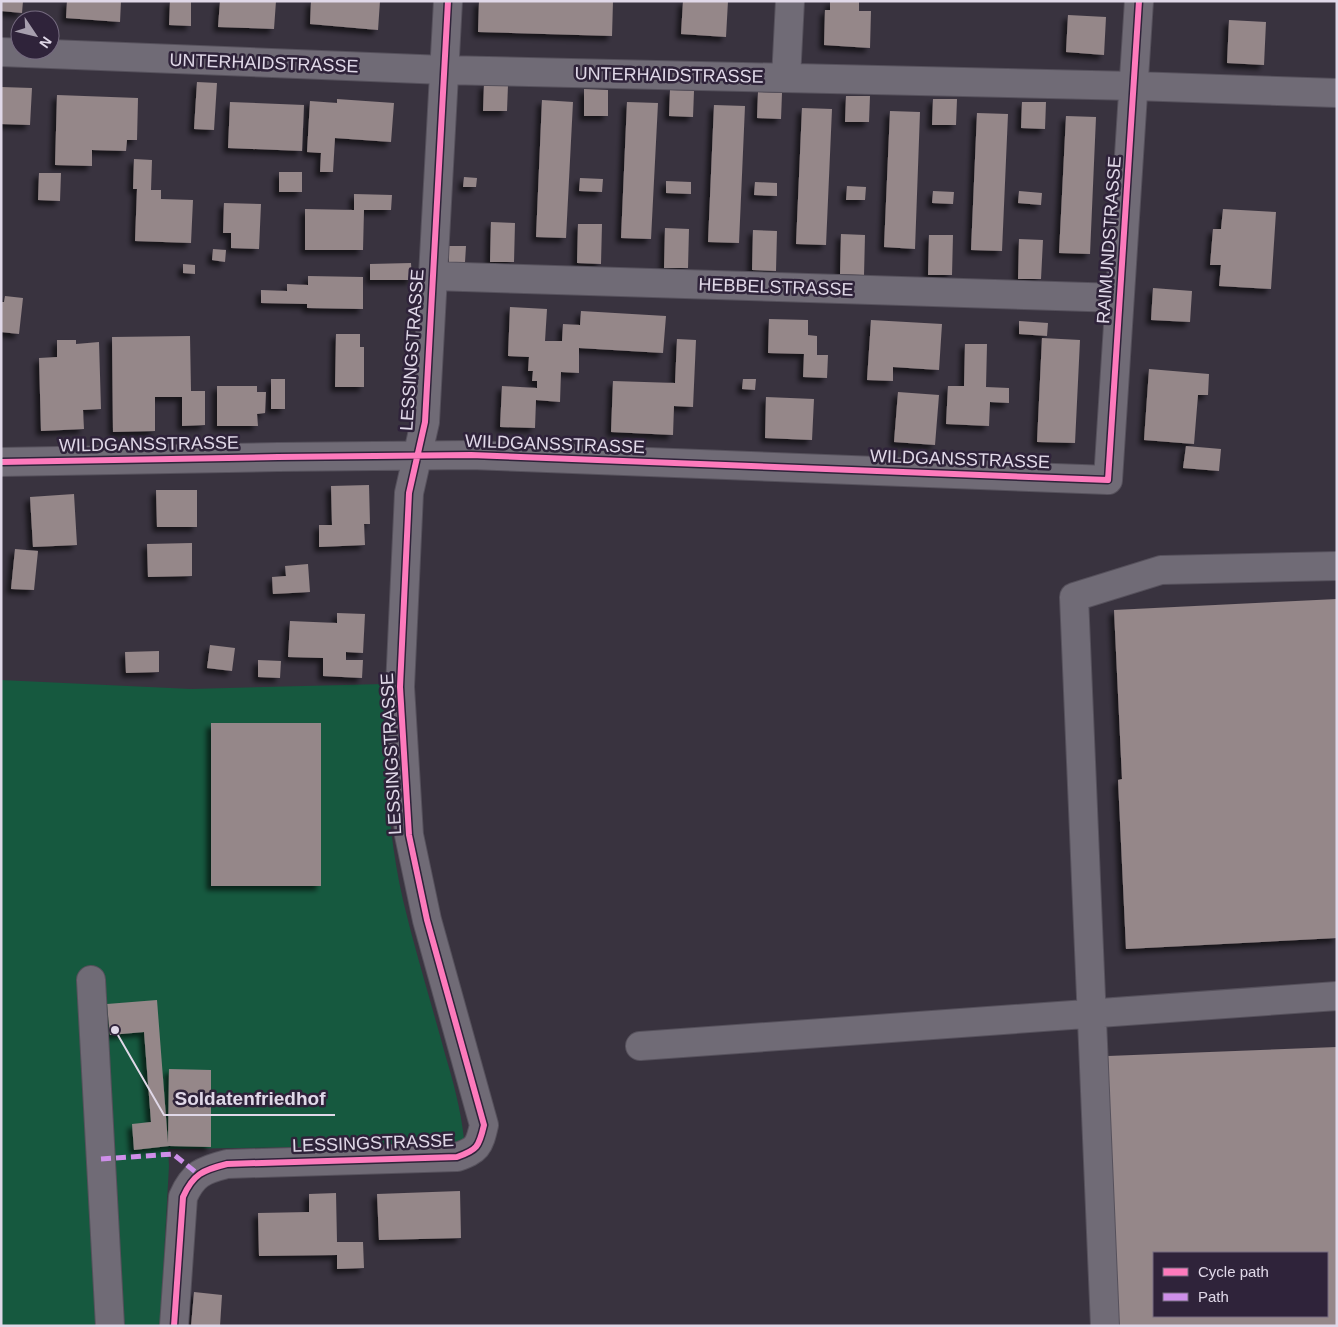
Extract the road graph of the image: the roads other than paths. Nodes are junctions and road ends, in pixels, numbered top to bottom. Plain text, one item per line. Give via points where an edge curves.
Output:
1 (448, 1) edge
2 (790, 1) edge
3 (1139, 1) edge
4 (1, 52) edge
5 (444, 70) junction
6 (786, 78) junction
7 (1134, 86) junction
8 (1337, 93) edge
9 (433, 276) junction
10 (1120, 298) junction
11 (417, 456) junction
12 (1, 462) edge
13 (1108, 480) joint
14 (1337, 566) edge
15 (91, 980) dead end
16 (1337, 996) edge
17 (1091, 1014) junction
18 (640, 1046) dead end
19 (110, 1326) edge
20 (174, 1326) edge
21 (1105, 1326) edge

1 - 5 street, LESSINGSTRASSE
2 - 6 street
3 - 7 street, RAIMUNDSTRASSE
4 - 5 street, UNTERHAIDSTRASSE
5 - 6 street, UNTERHAIDSTRASSE
5 - 9 street, LESSINGSTRASSE
6 - 7 street, UNTERHAIDSTRASSE
7 - 8 street, UNTERHAIDSTRASSE
7 - 10 street, RAIMUNDSTRASSE
9 - 10 street, HEBBELSTRASSE
9 - 11 street, LESSINGSTRASSE via 425,422
10 - 13 street, RAIMUNDSTRASSE
11 - 12 street, WILDGANSSTRASSE
11 - 13 street, WILDGANSSTRASSE
11 - 20 street, LESSINGSTRASSE via 409,493 400,686 409,835 427,920 484,1126 480,1141 474,1151 456,1157 227,1164 198,1174 188,1184 183,1197
14 - 17 street via 1160,570 1074,597
15 - 19 street
16 - 17 street
17 - 18 street
17 - 21 street

